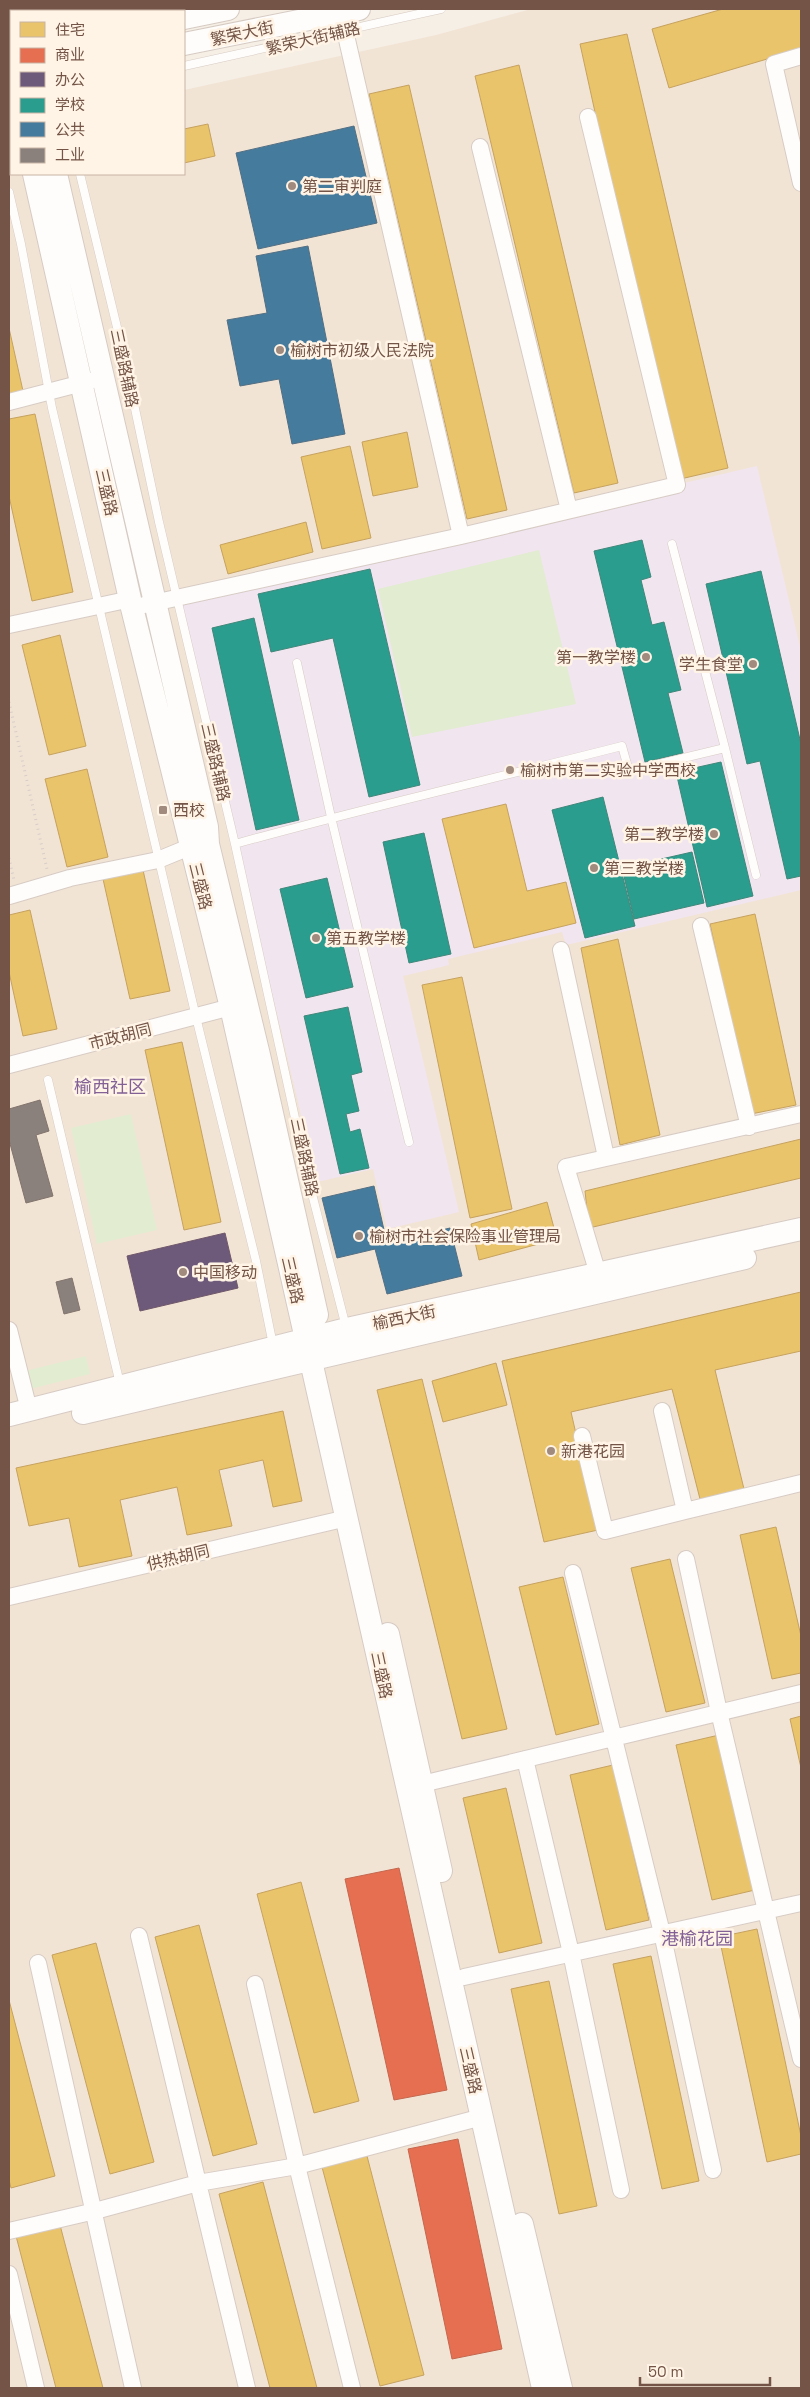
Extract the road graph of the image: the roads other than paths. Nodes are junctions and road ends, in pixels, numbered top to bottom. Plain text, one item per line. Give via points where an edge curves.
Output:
1 (228, 9) edge
2 (359, 9) edge
3 (441, 9) edge
4 (185, 18) edge
5 (345, 31) junction
6 (185, 44) edge
7 (801, 56) edge
8 (185, 66) edge
9 (9, 72) edge
10 (10, 80) edge
11 (588, 117) dead end
12 (480, 147) dead end
13 (34, 175) edge
14 (56, 175) edge
15 (80, 175) edge
16 (801, 183) edge
17 (9, 192) edge
18 (94, 380) junction
19 (49, 393) junction
20 (9, 402) edge
21 (569, 510) junction
22 (460, 536) junction
23 (672, 544) dead end
24 (167, 600) junction
25 (99, 604) junction
26 (132, 604) junction
27 (9, 625) edge
28 (297, 663) dead end
29 (725, 748) junction
30 (331, 817) junction
31 (235, 844) junction
32 (192, 846) junction
33 (158, 860) junction
34 (756, 874) dead end
35 (9, 896) edge
36 (701, 926) dead end
37 (561, 950) dead end
38 (231, 1007) junction
39 (196, 1017) junction
40 (9, 1064) edge
41 (48, 1080) dead end
42 (801, 1114) edge
43 (749, 1126) junction
44 (409, 1142) dead end
45 (606, 1157) junction
46 (801, 1229) edge
47 (801, 1245) edge
48 (601, 1283) junction
49 (9, 1330) edge
50 (350, 1340) junction
51 (316, 1348) junction
52 (276, 1358) junction
53 (123, 1395) junction
54 (662, 1411) dead end
55 (19, 1412) edge
56 (9, 1430) edge
57 (582, 1436) dead end
58 (801, 1484) edge
59 (685, 1511) junction
60 (347, 1518) junction
61 (686, 1559) dead end
62 (573, 1573) dead end
63 (9, 1597) edge
64 (801, 1694) edge
65 (719, 1712) junction
66 (615, 1737) junction
67 (525, 1759) junction
68 (422, 1784) junction
69 (801, 1903) edge
70 (766, 1911) junction
71 (662, 1934) junction
72 (140, 1936) dead end
73 (571, 1954) junction
74 (38, 1963) dead end
75 (464, 1977) junction
76 (256, 1984) dead end
77 (801, 2059) edge
78 (482, 2117) junction
79 (297, 2166) junction
80 (712, 2170) dead end
81 (198, 2183) junction
82 (621, 2190) dead end
83 (95, 2211) junction
84 (9, 2230) edge
85 (9, 2274) edge
86 (36, 2388) edge
87 (133, 2388) edge
88 (247, 2388) edge
89 (352, 2388) edge
90 (543, 2388) edge
91 (560, 2388) edge

1 - 4 main road, 繁荣大街
2 - 6 main road, 繁荣大街
3 - 5 lane, 繁荣大街辅路
5 - 8 lane, 繁荣大街辅路
5 - 22 street
7 - 16 street via 774,64
9 - 10 main road
11 - 21 street via 677,485
12 - 21 street
13 - 18 main road, 三盛路
14 - 18 main road, 三盛路
15 - 24 lane, 三盛路辅路 via 123,352
17 - 19 lane
18 - 19 street
18 - 24 main road, 三盛路
18 - 26 main road, 三盛路
19 - 20 street
19 - 25 lane
21 - 22 street
22 - 24 street
23 - 29 lane
24 - 26 street
24 - 31 lane, 三盛路辅路
24 - 51 main road, 三盛路 via 208,844 261,1064
25 - 26 street
25 - 27 street
25 - 33 lane
26 - 32 main road, 三盛路
28 - 30 lane
29 - 30 lane via 629,771 622,746
29 - 34 lane
30 - 31 lane
30 - 44 lane
31 - 50 lane, 三盛路辅路 via 310,1182
32 - 33 street
32 - 38 main road, 三盛路
33 - 35 street
33 - 39 lane
36 - 43 street
37 - 45 street
38 - 39 street, 市政胡同
38 - 51 main road, 三盛路
39 - 40 street, 市政胡同
39 - 52 lane via 256,1260
41 - 53 lane
42 - 43 street
43 - 45 street
45 - 48 street via 566,1167
46 - 48 main road, 榆西大街
47 - 48 main road, 榆西大街
48 - 50 main road, 榆西大街
49 - 55 street
50 - 51 main road, 榆西大街
51 - 52 main road, 榆西大街
51 - 60 main road, 三盛路
51 - 68 main road, 三盛路
52 - 53 main road, 榆西大街
53 - 55 main road, 榆西大街
53 - 56 main road, 榆西大街
54 - 59 street
57 - 59 street via 605,1531
58 - 59 street
60 - 63 street, 供热胡同
60 - 78 main road, 三盛路
61 - 65 street
62 - 66 street
64 - 65 street
65 - 66 street
65 - 70 street
66 - 67 street
66 - 71 street
67 - 68 street
67 - 73 street
68 - 75 main road, 三盛路
69 - 70 street
70 - 71 street
70 - 77 street
71 - 73 street
71 - 80 street
72 - 81 street
73 - 75 street
73 - 82 street
74 - 83 street
75 - 91 main road, 三盛路
76 - 79 street
78 - 79 street
78 - 90 main road, 三盛路
79 - 81 street
79 - 89 street
81 - 83 street
81 - 88 street
83 - 84 street
83 - 87 street
85 - 86 street

